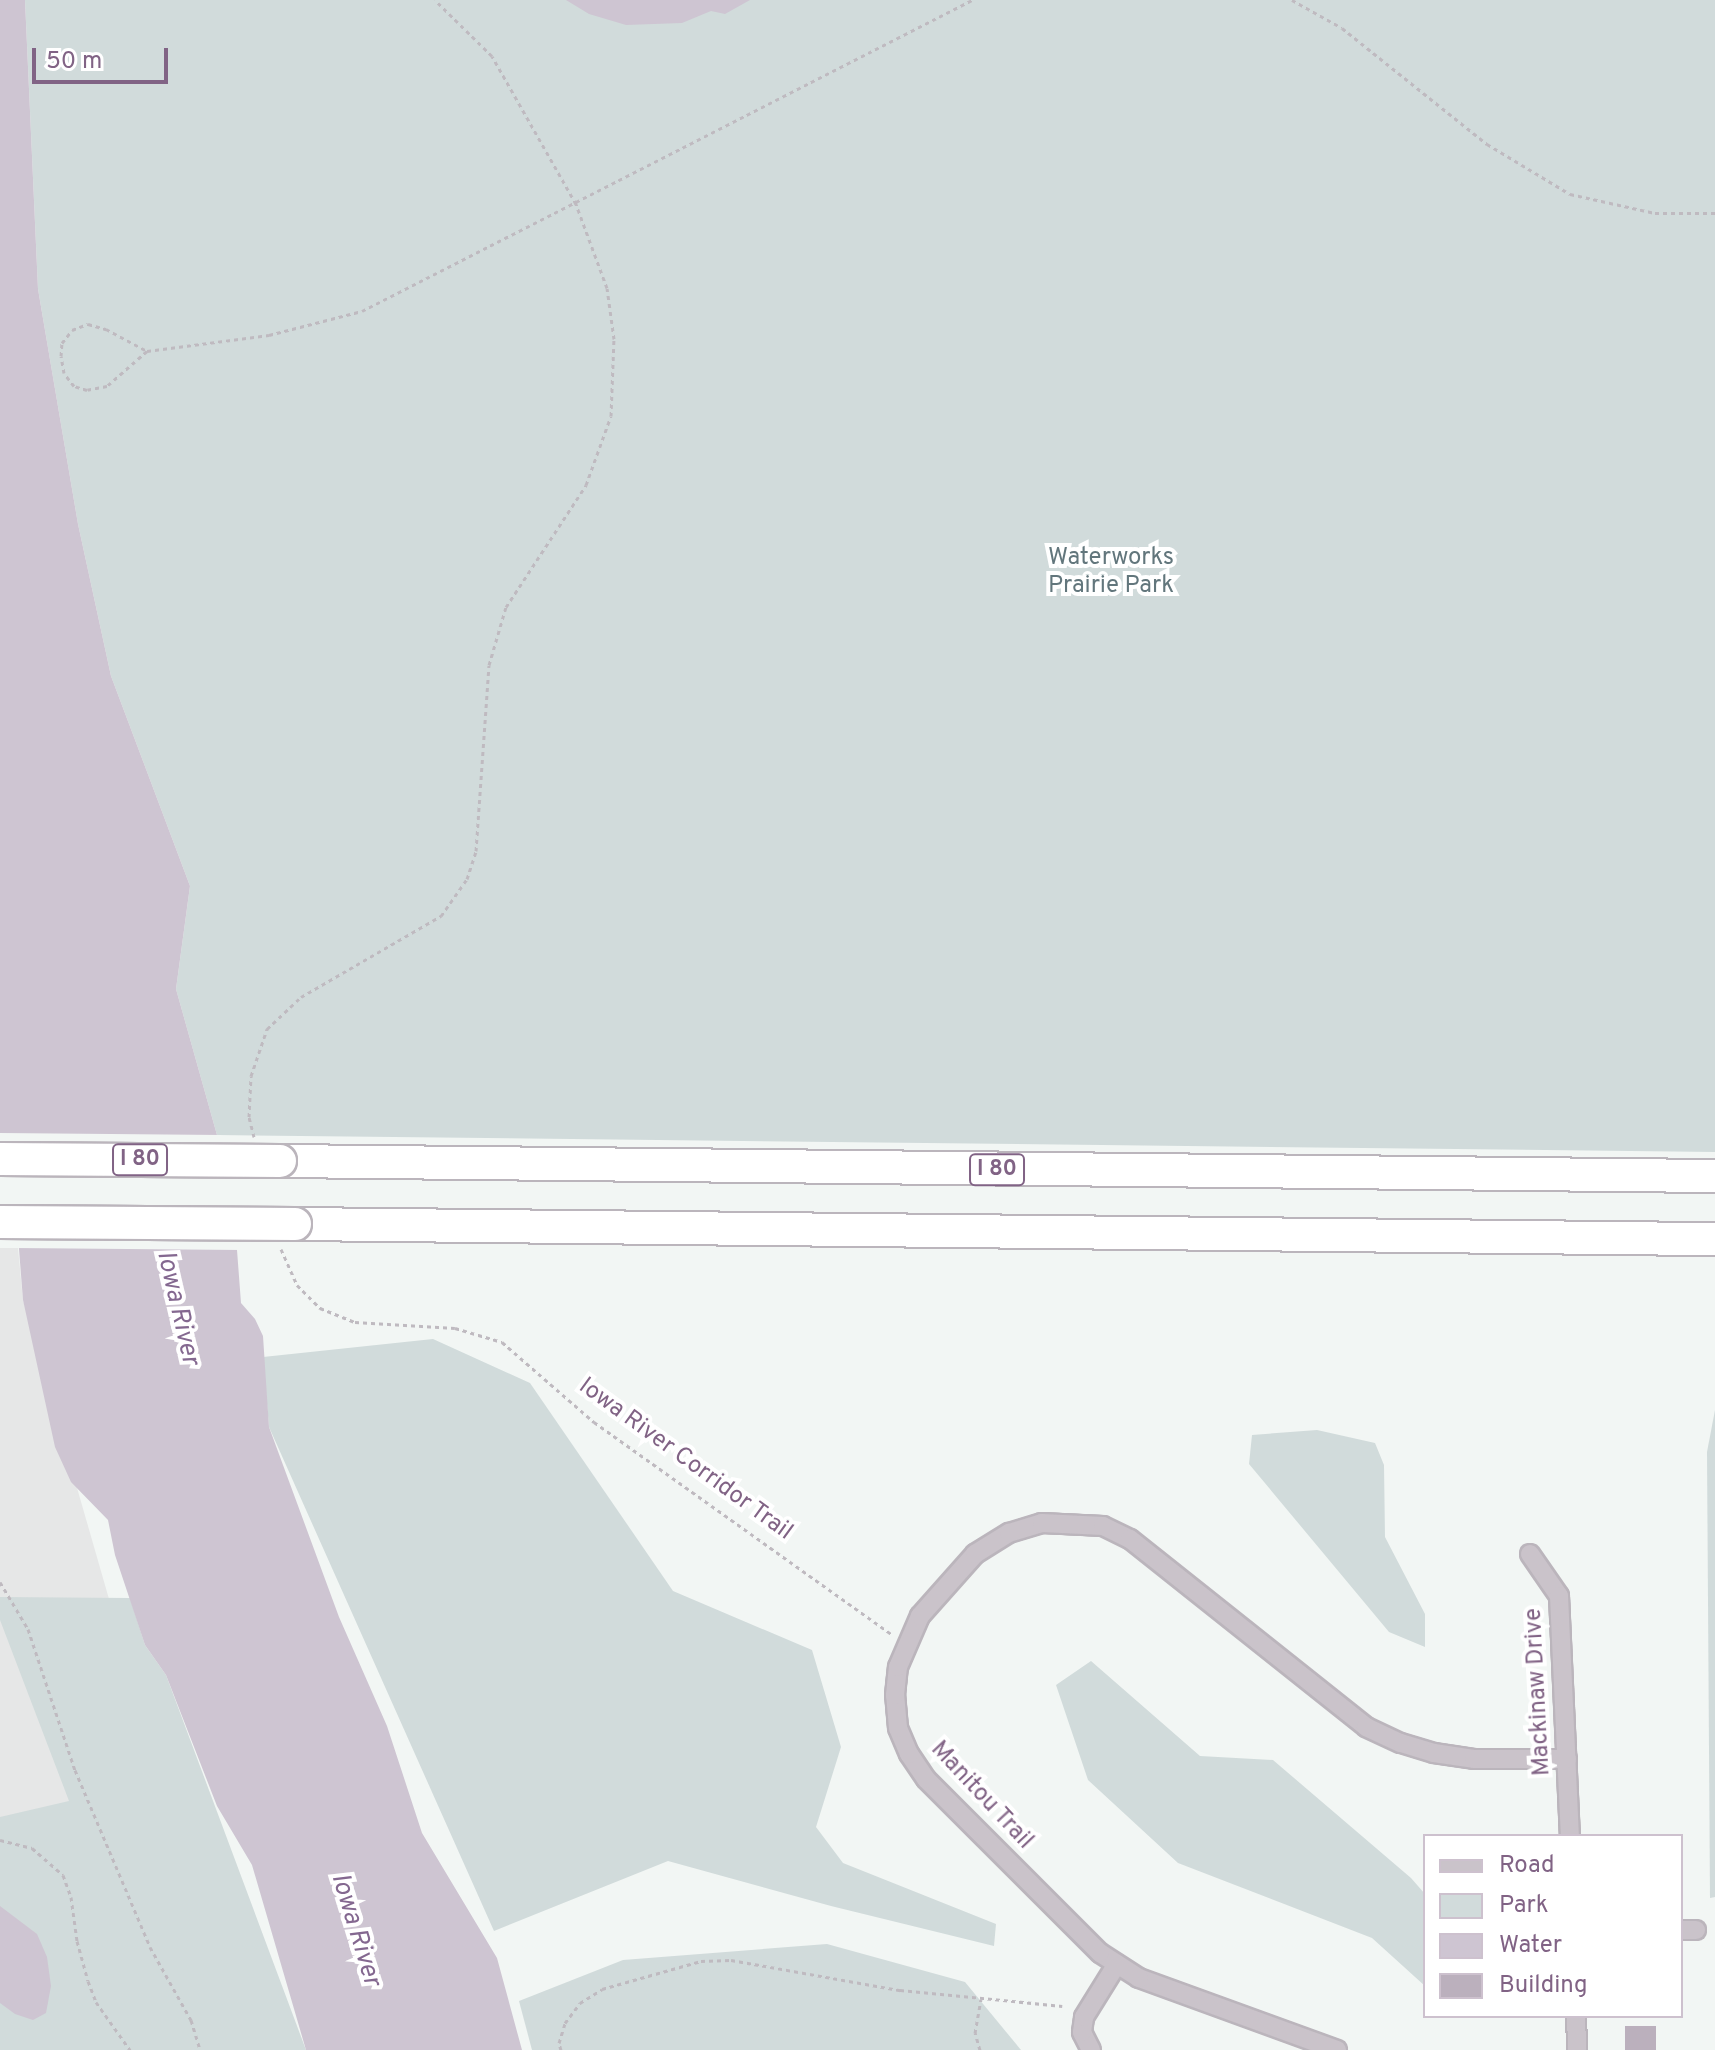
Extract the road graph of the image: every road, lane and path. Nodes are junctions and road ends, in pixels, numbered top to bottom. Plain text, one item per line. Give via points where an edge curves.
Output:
1 (435, 0) edge
2 (972, 0) edge
3 (1292, 0) edge
4 (576, 204) junction
5 (1715, 213) edge
6 (147, 351) junction
7 (268, 1155) junction
8 (0, 1159) edge
9 (1715, 1176) edge
10 (0, 1222) edge
11 (287, 1233) junction
12 (1715, 1239) edge
13 (1530, 1554) dead end
14 (0, 1582) edge
15 (906, 1644) junction
16 (1567, 1759) junction
17 (1570, 1834) edge
18 (0, 1840) edge
19 (1117, 1964) junction
20 (981, 2000) junction
21 (1062, 2006) dead end
22 (1576, 2018) edge
23 (130, 2050) edge
24 (200, 2050) edge
25 (561, 2050) edge
26 (980, 2050) edge
27 (1091, 2050) edge
28 (1337, 2050) edge
29 (1577, 2050) edge

1 - 4 path via 492,56
2 - 4 path
3 - 5 path via 1342,28 1487,144 1570,194 1655,213
4 - 6 path via 362,311 269,335
4 - 7 path via 607,288 614,339 611,416 586,485 506,607 489,665 476,851 467,879 441,916 301,997 267,1029 251,1076 249,1117
6 - 6 path via 88,324 72,330 62,343 61,356 64,373 74,386 87,390 107,386
7 - 8 highway, I 80, bridge
7 - 9 highway, I 80
10 - 11 highway, bridge
11 - 12 highway
11 - 15 path, Iowa River Corridor Trail via 297,1285 320,1308 355,1322 455,1328 502,1342 594,1422
13 - 16 street, Mackinaw Drive via 1559,1596
14 - 24 path via 28,1629 75,1770 150,1947 191,2020
15 - 16 street, Manitou Trail via 920,1616 975,1554 998,1540 1042,1523 1103,1526 1130,1539 1366,1727 1434,1753 1474,1759
15 - 19 street, Manitou Trail via 895,1695 898,1728 909,1754 937,1790
16 - 17 street, Mackinaw Drive
18 - 23 path via 32,1848 63,1875 96,2002
19 - 27 street via 1084,2017 1082,2032
19 - 28 street, Manitou Trail via 1139,1978
20 - 21 path
20 - 25 path via 771,1965 701,1961 602,1989 580,2003 565,2023
20 - 26 path via 975,2033
22 - 29 street

